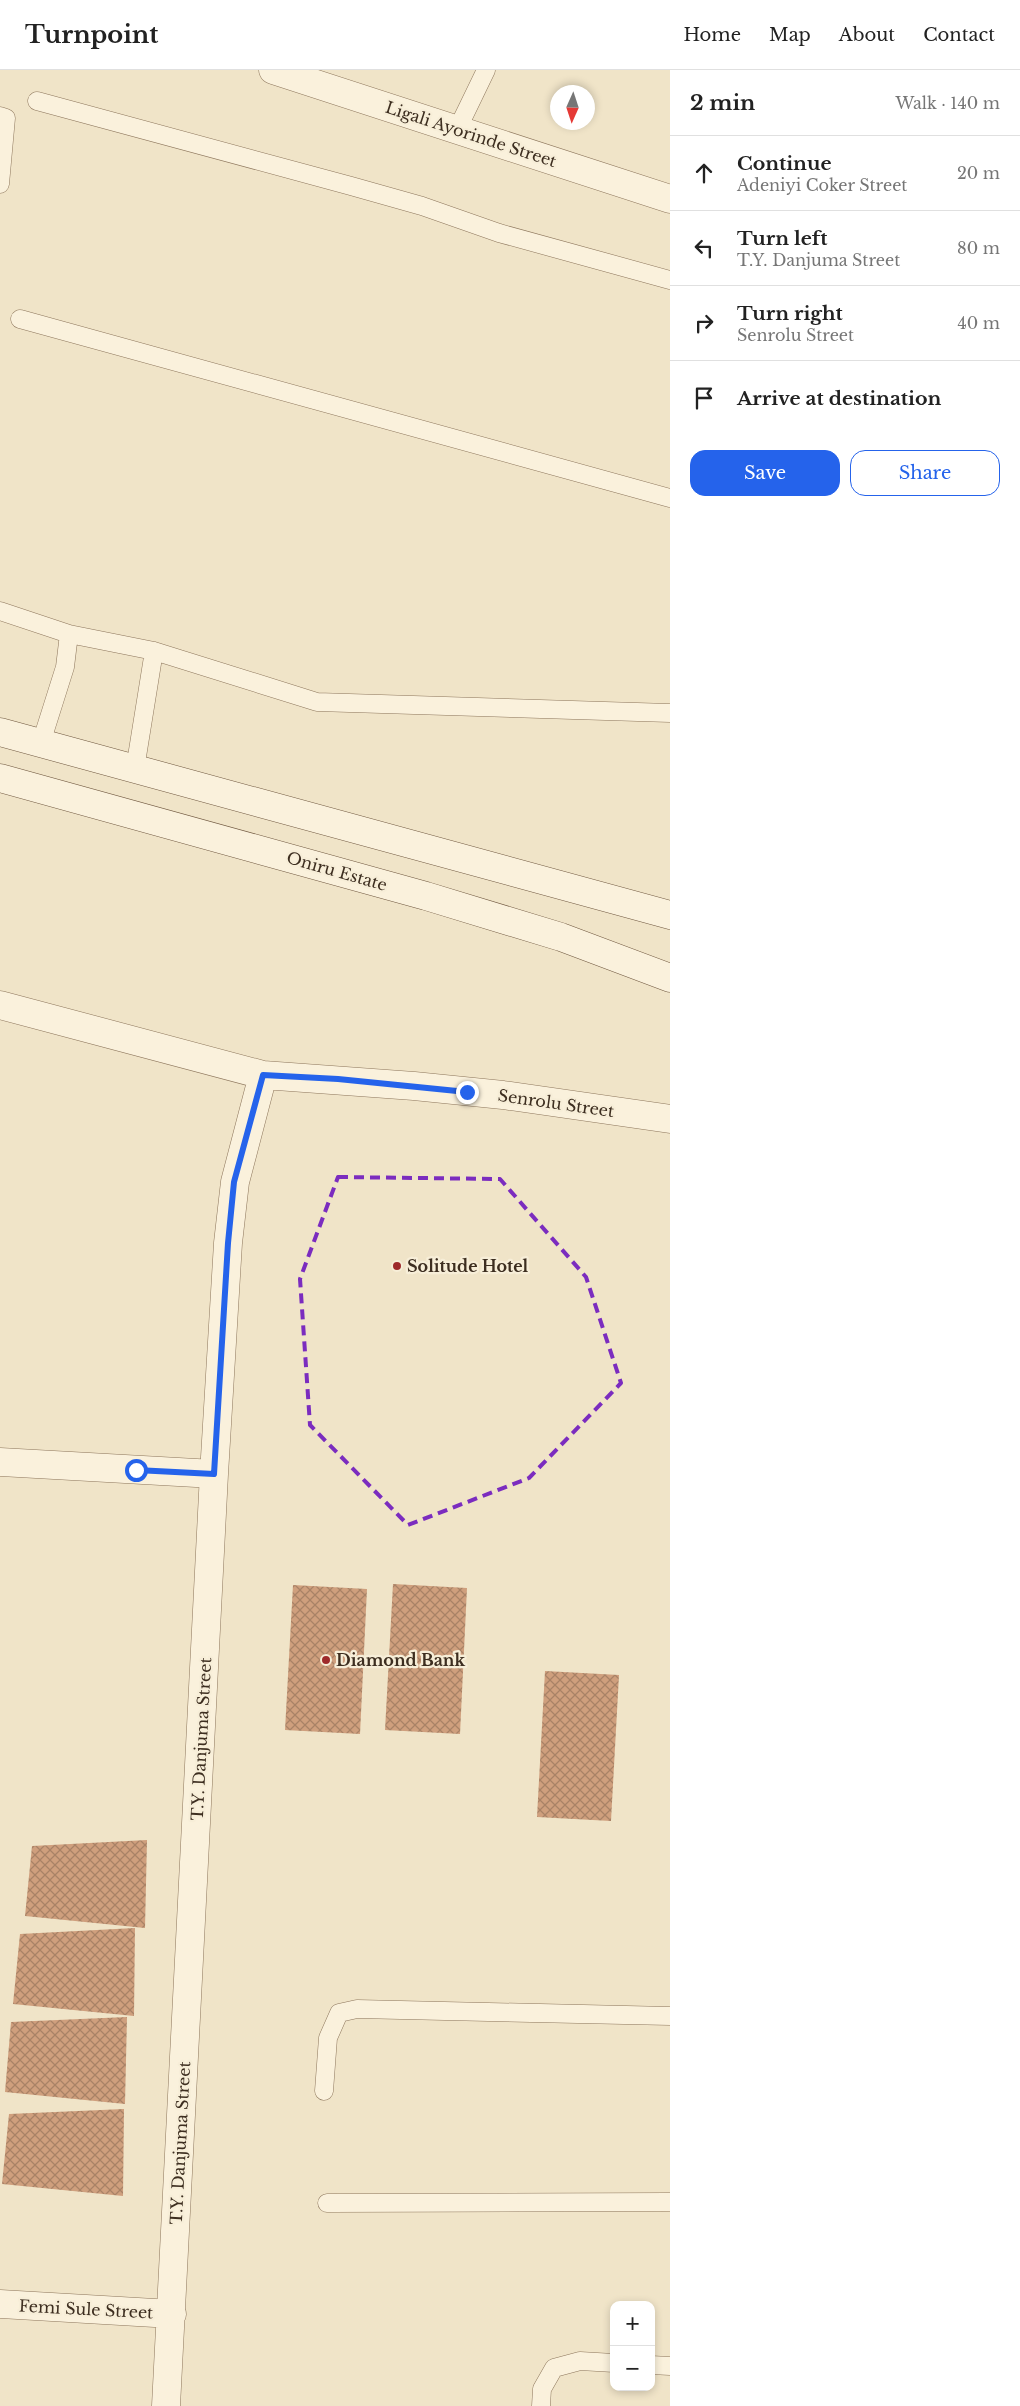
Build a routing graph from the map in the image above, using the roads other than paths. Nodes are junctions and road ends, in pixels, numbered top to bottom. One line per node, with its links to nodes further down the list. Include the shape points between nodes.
1 (273, 70): 5 (street, Ligali Ayorinde Street)
2 (486, 70): 5 (lane)
3 (37, 100): 8 (lane, via 422,206 499,233)
4 (0, 116): 6 (lane, via 6,118)
5 (457, 130): 7 (street, Ligali Ayorinde Street)
6 (0, 184)
7 (670, 198)
8 (670, 280)
9 (20, 319): 10 (lane)
10 (670, 498)
11 (0, 611): 12 (lane)
12 (69, 634): 13 (lane); 16 (lane, via 65,667)
13 (154, 651): 14 (lane, via 317,702); 17 (lane)
14 (670, 713)
15 (0, 732): 16 (street)
16 (40, 743): 17 (street)
17 (135, 768): 19 (street)
18 (0, 778): 20 (street, Oniru Estate, via 426,896 561,937)
19 (670, 915)
20 (670, 978)
21 (0, 1005): 22 (street, Senrolu Street)
22 (263, 1075): 23 (street, Senrolu Street, via 503,1095); 25 (street, T.Y. Danjuma Street, via 234,1182)
23 (670, 1119)
24 (0, 1462): 25 (street)
25 (214, 1474): 31 (street, T.Y. Danjuma Street)
26 (670, 2016): 27 (lane, via 357,2009 339,2013 328,2038)
27 (324, 2091)
28 (670, 2202): 29 (lane)
29 (327, 2203)
30 (0, 2304): 31 (street, Femi Sule Street)
31 (172, 2314): 35 (street, T.Y. Danjuma Street)
32 (610, 2363): 36 (lane, via 580,2361 554,2368 542,2389)
33 (655, 2365): 34 (lane)
34 (670, 2366)
35 (166, 2406)
36 (541, 2406)

